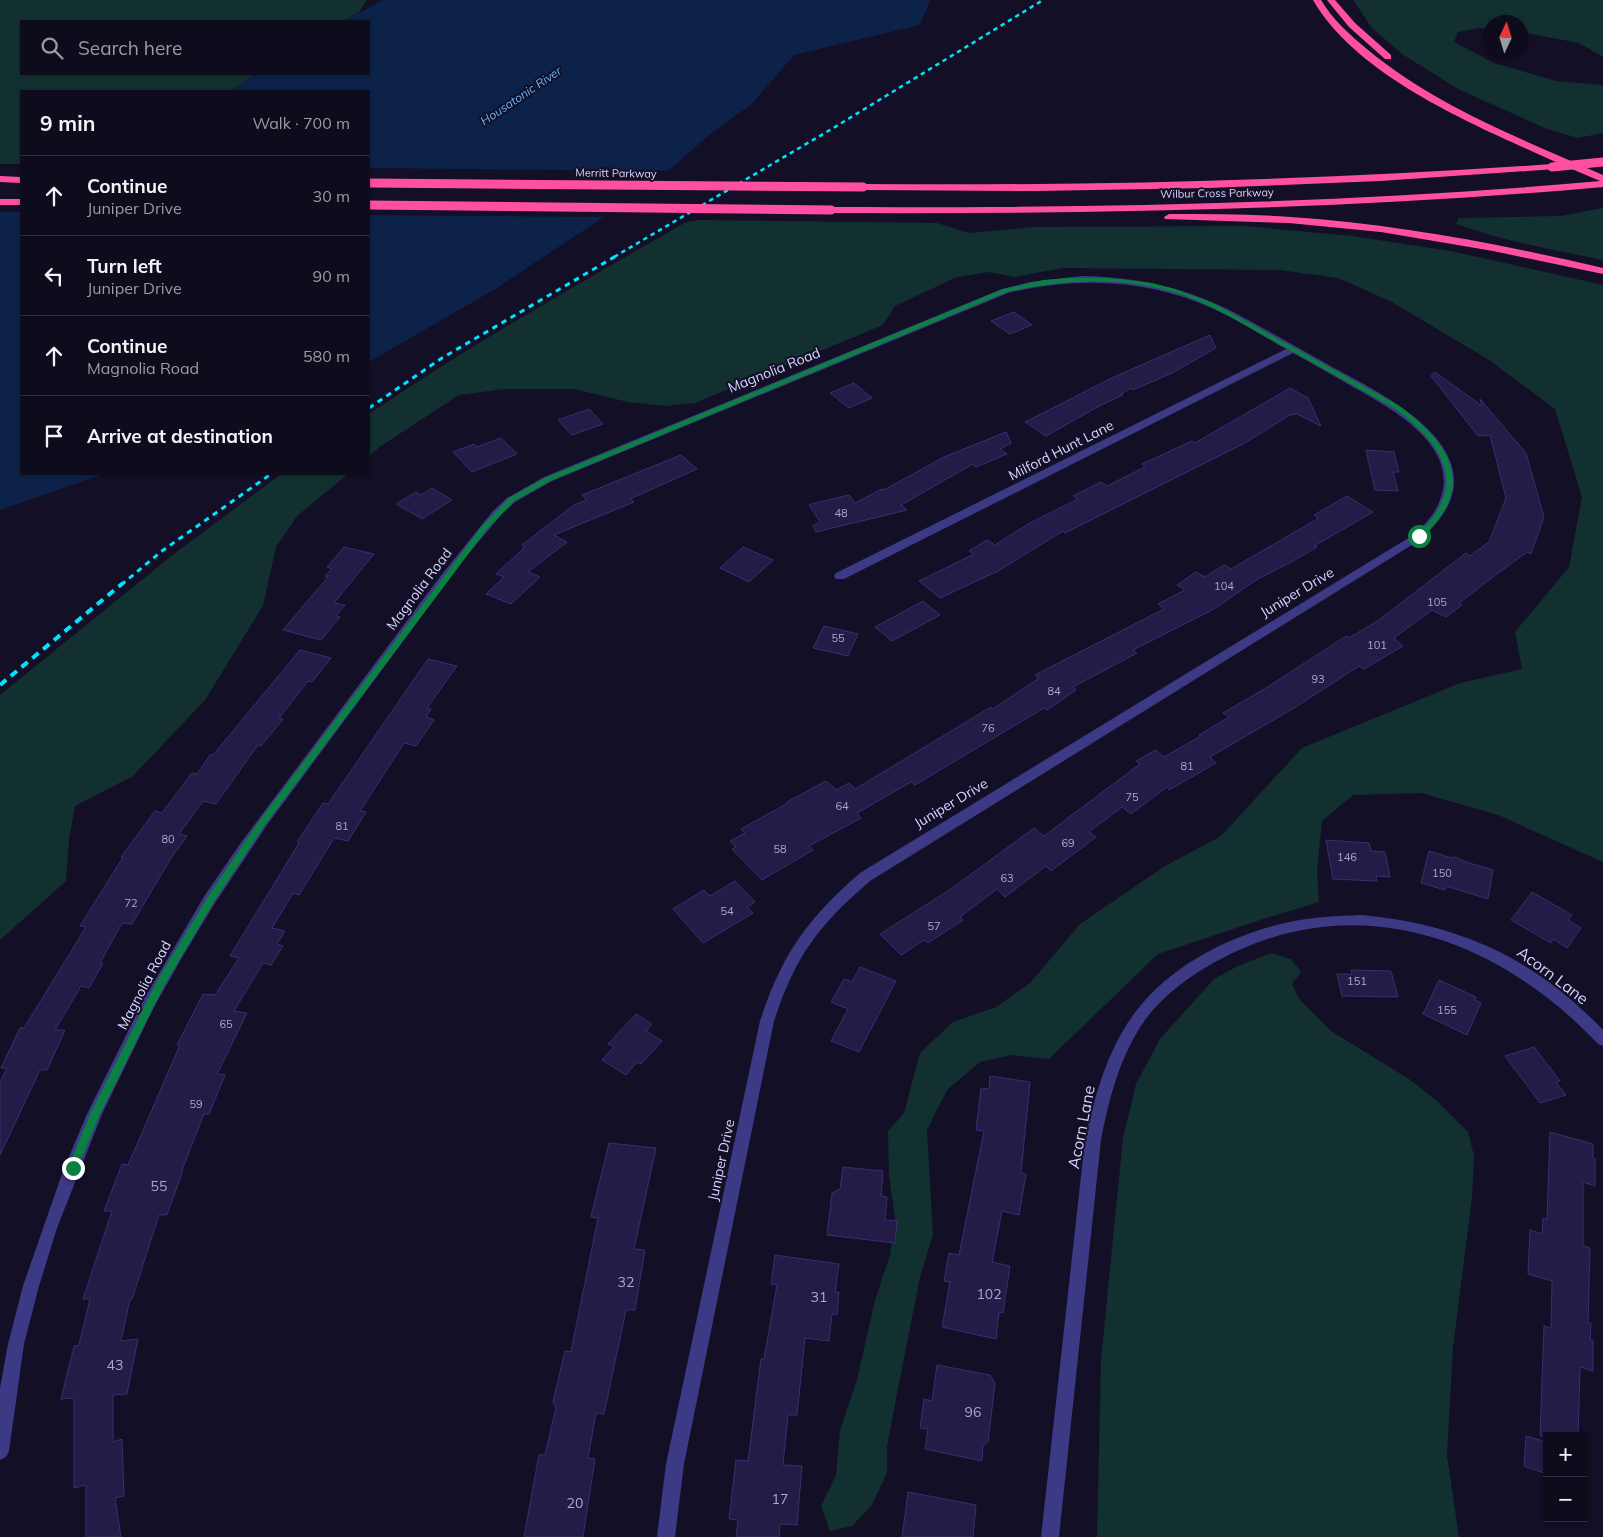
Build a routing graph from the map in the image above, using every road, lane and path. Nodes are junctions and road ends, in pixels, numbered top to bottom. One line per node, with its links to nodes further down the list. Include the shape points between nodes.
1 (1317, 0): 8 (highway, via 1350,39 1405,82 1476,121)
2 (1331, 0): 3 (highway, via 1364,38)
3 (1399, 66)
4 (1431, 86): 6 (highway, via 1487,117)
5 (1603, 162): 12 (highway, Wilbur Cross Parkway, bridge, via 1410,178 1218,186)
6 (1603, 170)
7 (0, 179): 9 (highway)
8 (1603, 179)
9 (20, 180)
10 (370, 183): 12 (highway, Merritt Parkway, bridge)
11 (1603, 184): 16 (highway, Wilbur Cross Parkway, via 1311,203)
12 (863, 187)
13 (0, 202): 14 (highway)
14 (20, 202)
15 (370, 205): 16 (highway, Wilbur Cross Parkway, bridge)
16 (966, 210): 17 (highway, via 1314,222 1456,240)
17 (1603, 271)
18 (1294, 349): 19 (street, Milford Hunt Lane); 21 (street, Magnolia Road, via 1211,304 1173,290 1110,280 1068,279 1030,284 1005,291 548,479 511,500 484,528 262,824 212,897 161,982 94,1115 52,1221 32,1281 16,1346); 22 (street, Juniper Drive, via 1396,407 1429,435 1448,468 1450,483 1443,510 1419,536 865,877 820,917 776,990 767,1021 674,1464)
19 (840, 576)
20 (1603, 1040): 23 (street, Acorn Lane, via 1539,982 1500,958 1459,940 1380,922 1304,924 1268,932 1209,959 1161,994 1142,1014 1125,1040 1100,1104 1093,1140)
21 (0, 1451)
22 (666, 1537)
23 (1050, 1537)

